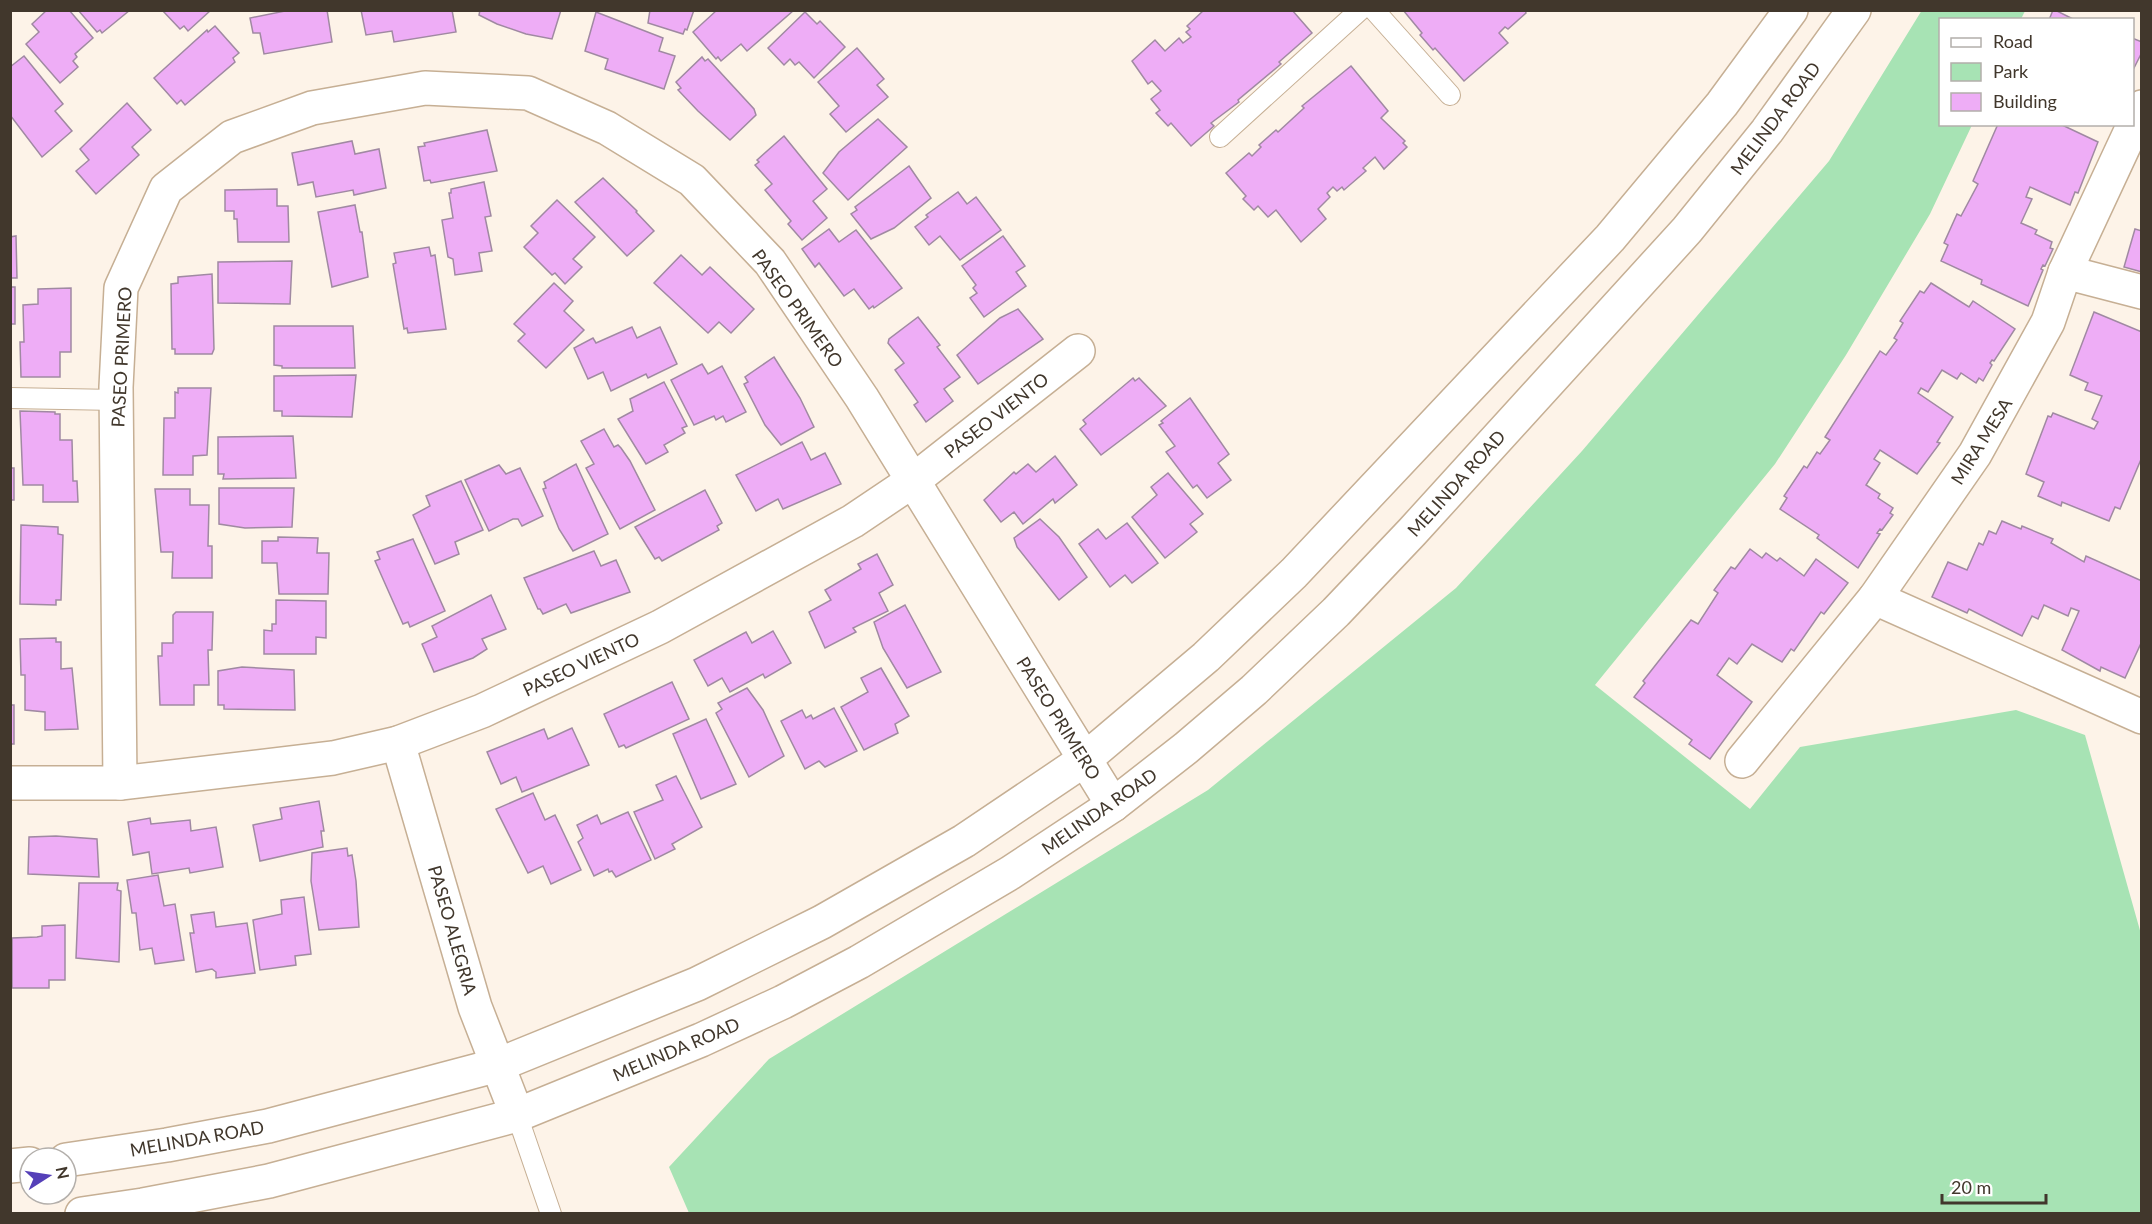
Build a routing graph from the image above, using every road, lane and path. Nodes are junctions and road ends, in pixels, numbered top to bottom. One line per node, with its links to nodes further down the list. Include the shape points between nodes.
1 (1360, 10): 9 (lane)
2 (1374, 10): 5 (lane)
3 (1791, 10): 19 (street, MELINDA ROAD, via 1722,104 1610,238 1310,556 1206,657)
4 (1854, 10): 23 (street, MELINDA ROAD, via 1767,131 1687,230 1412,532 1254,690)
5 (1450, 95)
6 (2142, 107): 7 (street, MIRA MESA)
7 (2134, 124)
8 (2133, 126): 10 (street, MIRA MESA)
9 (1220, 137)
10 (2065, 272): 11 (street); 16 (street, MIRA MESA, via 2048,322 1975,454)
11 (2142, 292)
12 (1078, 351): 15 (street, PASEO VIENTO)
13 (10, 398): 14 (lane)
14 (116, 400): 15 (street, PASEO PRIMERO, via 121,288 166,189 232,137 312,108 425,88 528,93 607,128 692,180 770,262); 22 (street, PASEO PRIMERO)
15 (914, 480): 18 (street, PASEO VIENTO, via 853,521 660,627 482,711); 19 (street, PASEO PRIMERO)
16 (1875, 598): 17 (street); 20 (street, MIRA MESA)
17 (2142, 717)
18 (398, 743): 22 (street, PASEO VIENTO, via 333,758); 24 (street, PASEO ALEGRIA, via 475,1007)
19 (1084, 760): 23 (street, PASEO PRIMERO); 24 (street, MELINDA ROAD, via 964,841 822,922 697,984)
20 (1742, 760)
21 (10, 783): 22 (street, PASEO VIENTO)
22 (120, 783)
23 (1113, 805): 25 (street, MELINDA ROAD, via 1010,873 783,1002)
24 (498, 1065): 25 (street, PASEO ALEGRIA); 26 (street, MELINDA ROAD, via 268,1126)
25 (517, 1115): 27 (street, MELINDA ROAD); 29 (lane)
26 (78, 1158)
27 (143, 1209): 28 (street, MELINDA ROAD)
28 (82, 1214)
29 (551, 1214)

